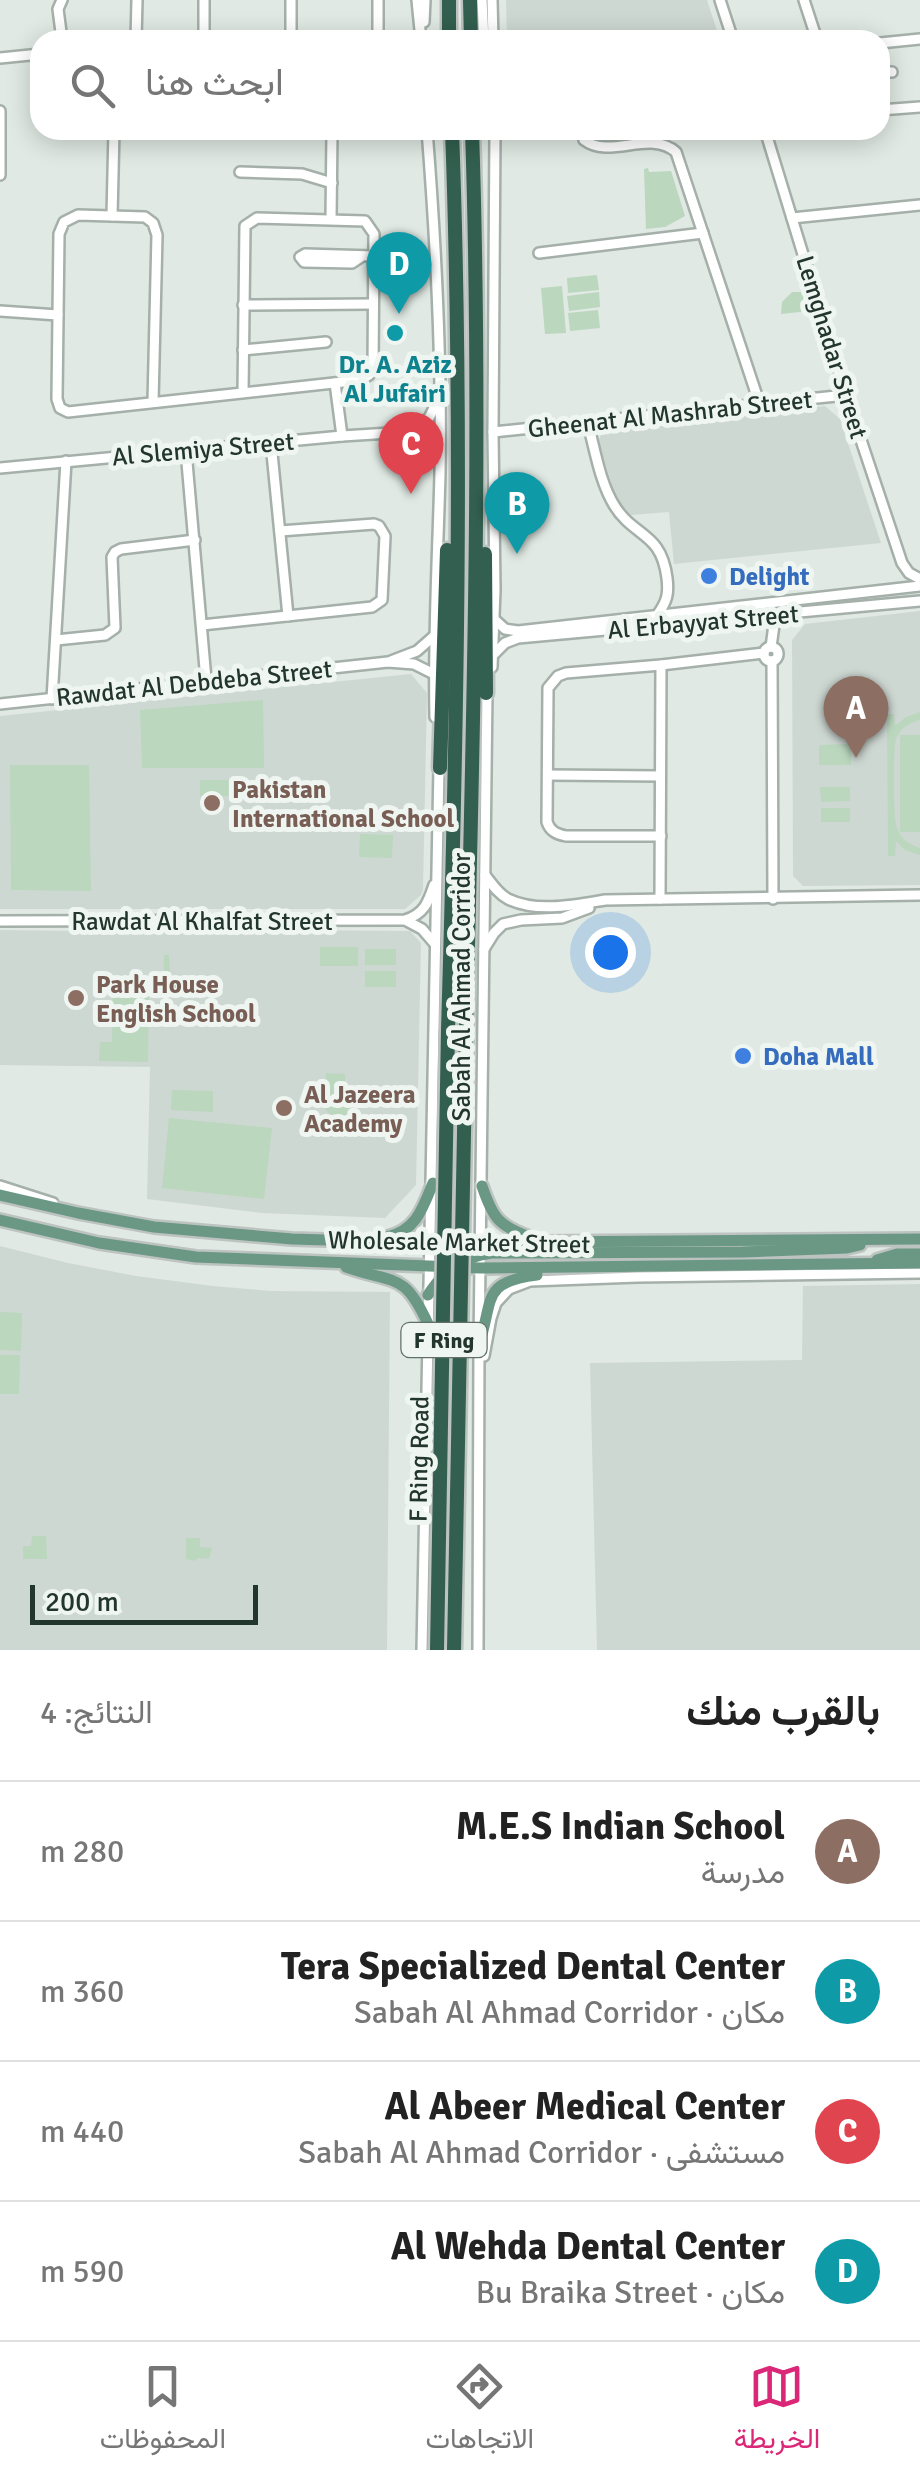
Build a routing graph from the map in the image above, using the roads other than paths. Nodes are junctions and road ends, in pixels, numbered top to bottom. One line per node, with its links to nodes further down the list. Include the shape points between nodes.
1 (62, 0): 14 (street)
2 (137, 0): 15 (street)
3 (204, 0): 16 (street)
4 (291, 0): 17 (street)
5 (378, 0): 18 (street)
6 (417, 0): 19 (street)
7 (426, 0): 20 (street)
8 (448, 0): 21 (highway)
9 (470, 0): 22 (highway)
10 (482, 0): 23 (street)
11 (492, 0): 24 (street)
12 (720, 0): 25 (street)
13 (804, 0): 26 (street)
14 (61, 30)
15 (136, 30)
16 (204, 30)
17 (291, 30)
18 (378, 30)
19 (421, 30)
20 (423, 30)
21 (449, 30)
22 (471, 30)
23 (484, 30)
24 (493, 30)
25 (730, 30)
26 (814, 30)
27 (920, 40): 28 (street)
28 (890, 42)
29 (30, 55): 30 (street)
30 (0, 58)
31 (920, 107): 32 (street)
32 (890, 109)
33 (0, 111): 43 (street)
34 (114, 140): 46 (street)
35 (332, 140): 44 (street)
36 (429, 140): 62 (street, Sabah Al Ahmad Corridor)
37 (452, 140): 75 (highway, Sabah Al Ahmad Corridor)
38 (472, 140): 65 (highway, Sabah Al Ahmad Corridor)
39 (493, 140): 68 (street, Sabah Al Ahmad Corridor)
40 (584, 140): 49 (street, via 598,148 671,147)
41 (768, 140): 47 (street, Lemghadar Street)
42 (240, 172): 44 (street)
43 (0, 175)
44 (332, 183): 48 (street)
45 (920, 205): 47 (street)
46 (112, 216): 56 (street, via 78,216 61,226); 63 (street, via 150,219 157,235)
47 (792, 218): 61 (street, Lemghadar Street)
48 (331, 219): 51 (street, via 369,224); 54 (street, via 248,222)
49 (703, 233): 50 (street); 64 (street)
50 (539, 253)
51 (374, 256): 52 (street); 53 (street)
52 (329, 258)
53 (372, 304): 54 (street); 59 (street, via 372,372)
54 (243, 305): 58 (street)
55 (0, 311): 56 (street)
56 (58, 315): 63 (street, via 57,399 63,411)
57 (326, 342): 58 (street)
58 (243, 350): 60 (street)
59 (335, 382): 60 (street); 69 (street)
60 (243, 393): 63 (street)
61 (846, 395): 64 (street, Gheenat Al Mashrab Street); 78 (street, Lemghadar Street)
62 (438, 396): 67 (street, via 429,418); 71 (street, Sabah Al Ahmad Corridor)
63 (154, 402)
64 (760, 405): 66 (street, Gheenat Al Mashrab Street)
65 (478, 419): 97 (highway, via 484,447); 117 (highway, Sabah Al Ahmad Corridor)
66 (588, 424): 68 (street, Gheenat Al Mashrab Street); 81 (street, via 611,501 660,550)
67 (406, 432): 69 (street, Al Slemiya Street); 71 (street, via 425,436)
68 (493, 432): 87 (street, Sabah Al Ahmad Corridor)
69 (342, 436): 70 (street, Al Slemiya Street)
70 (271, 444): 72 (street, Al Slemiya Street); 76 (street)
71 (439, 450): 89 (street, Sabah Al Ahmad Corridor)
72 (186, 451): 73 (street, Al Slemiya Street); 77 (street)
73 (66, 462): 74 (street, Al Slemiya Street); 90 (street)
74 (0, 468)
75 (457, 470): 100 (highway, via 447,551); 116 (highway, Sabah Al Ahmad Corridor)
76 (280, 531): 86 (street); 86 (street, via 374,524 385,536 378,604)
77 (195, 540): 88 (street); 90 (street, via 115,552 115,628)
78 (902, 564): 79 (street); 80 (street)
79 (920, 582): 80 (street, Al Erbayyat Street)
80 (890, 588): 83 (street, Al Erbayyat Street)
81 (669, 596): 83 (street); 84 (street)
82 (920, 601): 85 (street, Al Erbayyat Street)
83 (686, 611): 84 (street, Al Erbayyat Street)
84 (658, 614): 87 (street, Al Erbayyat Street, via 518,631)
85 (782, 614): 91 (street); 92 (street, Al Erbayyat Street, via 518,638)
86 (288, 616): 88 (street)
87 (494, 620): 92 (street, Sabah Al Ahmad Corridor)
88 (202, 625): 96 (street)
89 (434, 636): 93 (street, Rawdat Al Debdeba Street); 95 (street, Sabah Al Ahmad Corridor)
90 (56, 640): 98 (street)
91 (769, 654): 94 (street); 107 (street)
92 (492, 656): 97 (street, Sabah Al Ahmad Corridor)
93 (388, 662): 95 (street, Rawdat Al Debdeba Street); 96 (street, Rawdat Al Debdeba Street)
94 (661, 665): 101 (street, via 566,673 552,681 546,696); 102 (street)
95 (434, 674): 100 (street, Sabah Al Ahmad Corridor)
96 (206, 680): 98 (street, Rawdat Al Debdeba Street)
97 (486, 694): 104 (street, Sabah Al Ahmad Corridor)
98 (52, 699): 99 (street, Rawdat Al Debdeba Street)
99 (0, 704)
100 (440, 768): 105 (street, Sabah Al Ahmad Corridor)
101 (548, 775): 102 (street); 103 (street, via 552,831)
102 (660, 776): 103 (street)
103 (661, 836): 108 (street)
104 (484, 873): 110 (street, via 503,896); 115 (street, Sabah Al Ahmad Corridor)
105 (437, 878): 111 (street, via 420,914); 114 (street, Sabah Al Ahmad Corridor)
106 (920, 897): 107 (street)
107 (773, 898): 108 (street)
108 (660, 899): 109 (street)
109 (615, 900): 110 (street); 113 (street, via 562,918)
110 (528, 904): 113 (street, via 509,910)
111 (404, 920): 112 (street, Rawdat Al Khalfat Street); 114 (street)
112 (0, 921)
113 (513, 922): 115 (street, via 501,926)
114 (435, 944): 118 (street, Sabah Al Ahmad Corridor)
115 (483, 952): 120 (street, Sabah Al Ahmad Corridor)
116 (448, 1030): 144 (highway, F Ring Road / F Ring, bridge)
117 (466, 1030): 145 (highway, F Ring Road / F Ring, bridge)
118 (432, 1183): 127 (main road, via 408,1229); 128 (street, F Ring Road)
119 (0, 1186): 122 (street, Wholesale Market Street)
120 (482, 1186): 125 (main road, via 499,1222); 129 (street)
121 (0, 1194): 122 (main road, Wholesale Market Street)
122 (78, 1213): 127 (main road, Wholesale Market Street, via 216,1233)
123 (0, 1220): 131 (main road, Wholesale Market Street, via 196,1257)
124 (920, 1239): 126 (main road, Wholesale Market Street)
125 (541, 1240): 126 (main road, Wholesale Market Street); 129 (main road, Wholesale Market Street)
126 (873, 1240): 129 (main road, via 830,1249)
127 (368, 1241): 128 (main road, Wholesale Market Street)
128 (430, 1243): 129 (main road, Wholesale Market Street); 134 (street, F Ring Road)
129 (481, 1248): 135 (main road); 136 (street)
130 (920, 1254): 133 (main road)
131 (332, 1262): 134 (main road, Wholesale Market Street); 140 (main road, via 402,1284)
132 (920, 1263): 133 (main road, Wholesale Market Street)
133 (868, 1264): 137 (main road, Wholesale Market Street)
134 (428, 1266): 135 (main road, Wholesale Market Street); 139 (street, F Ring Road)
135 (451, 1267): 136 (main road, Wholesale Market Street); 139 (main road)
136 (480, 1268): 137 (main road, Wholesale Market Street); 141 (street)
137 (576, 1268): 141 (main road, via 505,1283 489,1300)
138 (920, 1273): 142 (street, Wholesale Market Street, via 530,1281 496,1303)
139 (428, 1295): 140 (street, F Ring Road)
140 (428, 1324): 143 (street, F Ring Road)
141 (479, 1344): 142 (street)
142 (479, 1379): 146 (street)
143 (422, 1650)
144 (437, 1650)
145 (454, 1650)
146 (478, 1650)

